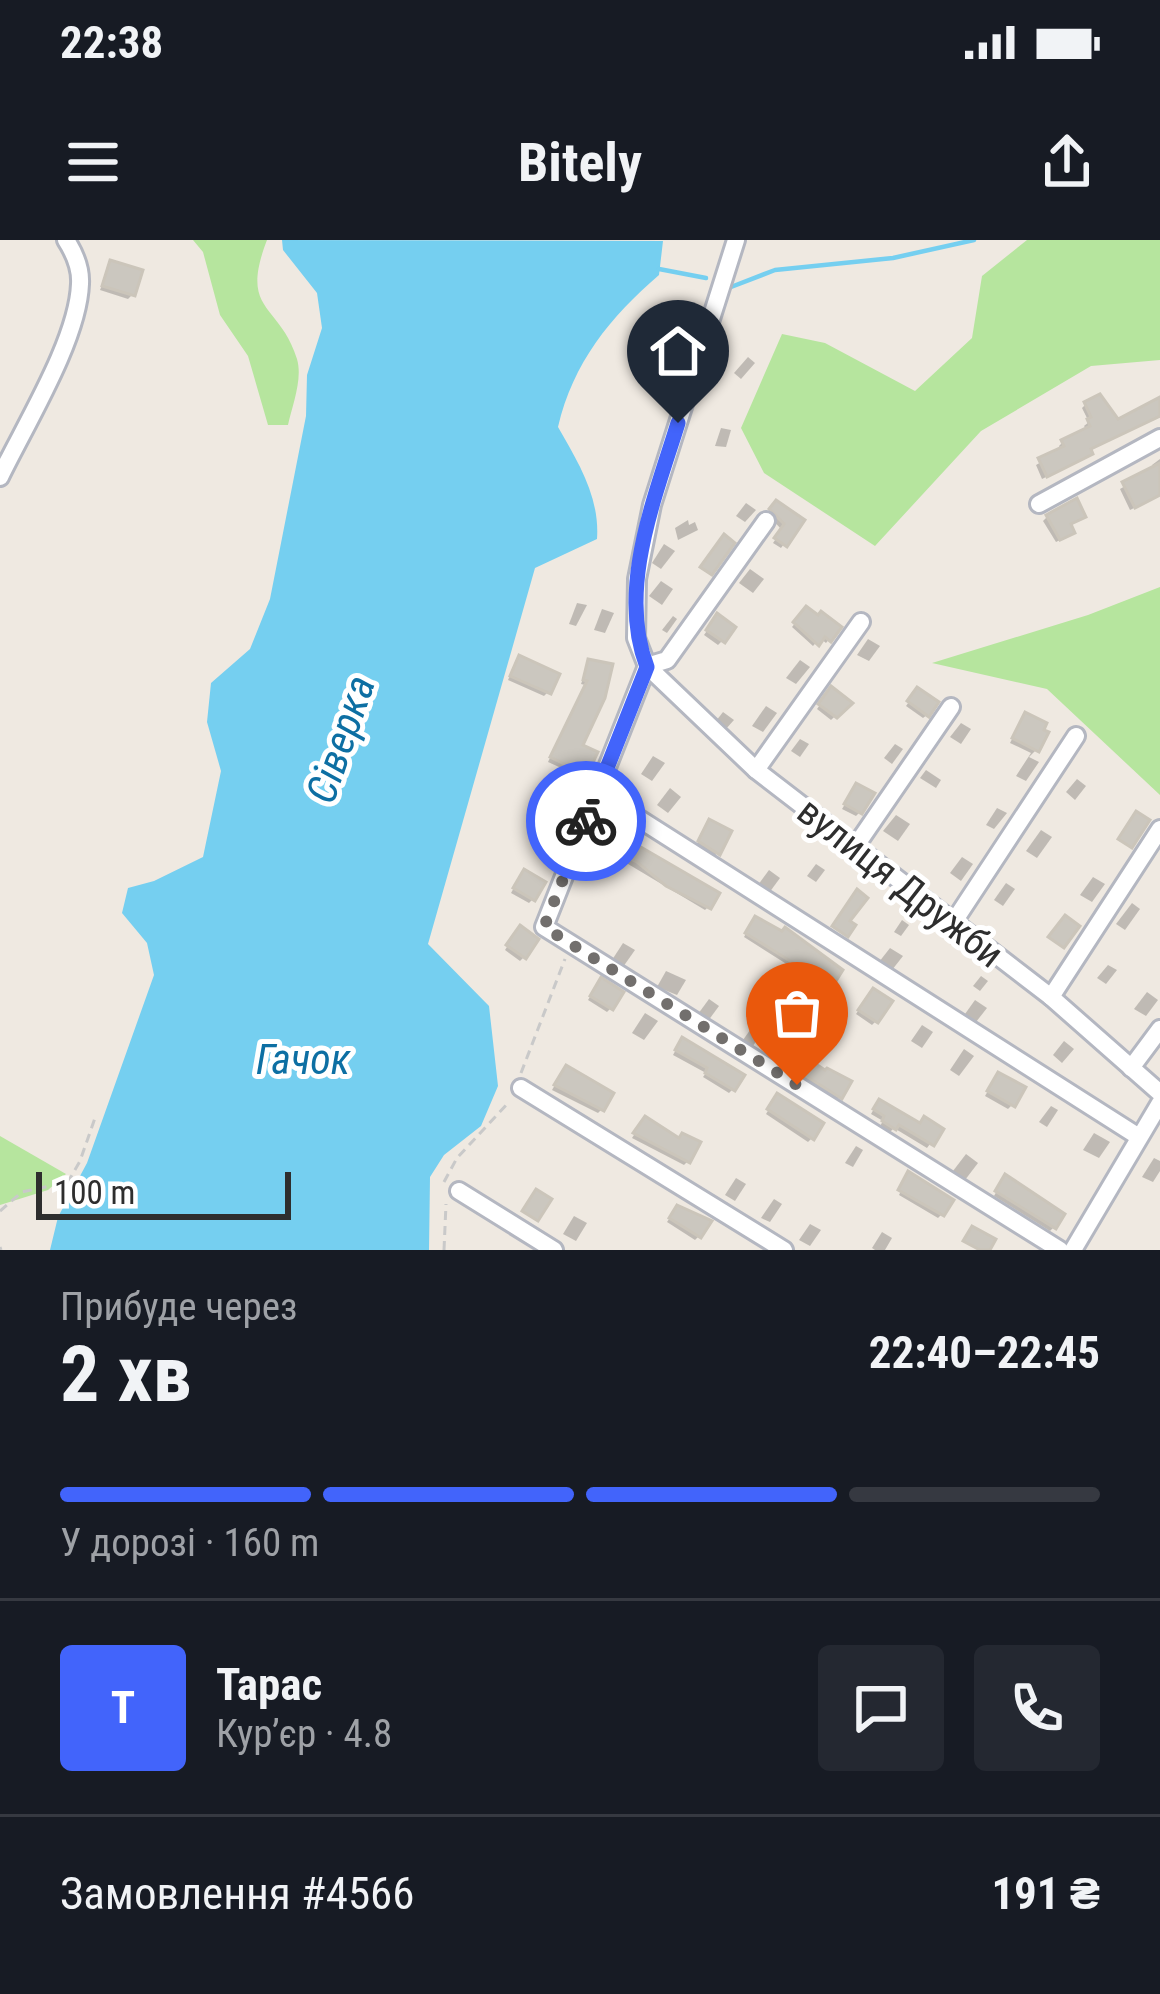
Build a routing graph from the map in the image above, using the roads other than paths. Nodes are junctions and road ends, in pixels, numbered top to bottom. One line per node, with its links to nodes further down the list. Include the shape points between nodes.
1 (66, 240): 4 (street, via 81,279 78,304)
2 (736, 240): 8 (street, via 652,505 637,579 636,638)
3 (1160, 438): 5 (street)
4 (0, 477)
5 (1039, 504)
6 (766, 520): 8 (street, via 667,660)
7 (861, 622): 11 (street)
8 (647, 667): 11 (street, вулиця Дружби); 12 (street)
9 (951, 707): 14 (street)
10 (1076, 736): 15 (street)
11 (756, 770): 14 (street, вулиця Дружби)
12 (597, 792): 22 (street); 26 (street, via 544,927)
13 (1160, 829): 16 (street)
14 (855, 847): 15 (street, вулиця Дружби)
15 (953, 922): 16 (street, вулиця Дружби)
16 (1051, 998): 18 (street, вулиця Дружби)
17 (1160, 1029): 18 (street)
18 (1131, 1068): 20 (street, вулиця Дружби)
19 (521, 1088): 25 (street)
20 (1160, 1093)
21 (1160, 1103): 22 (street)
22 (1139, 1137): 27 (street)
23 (459, 1192): 24 (street)
24 (554, 1250)
25 (784, 1250)
26 (1060, 1250)
27 (1073, 1250)

